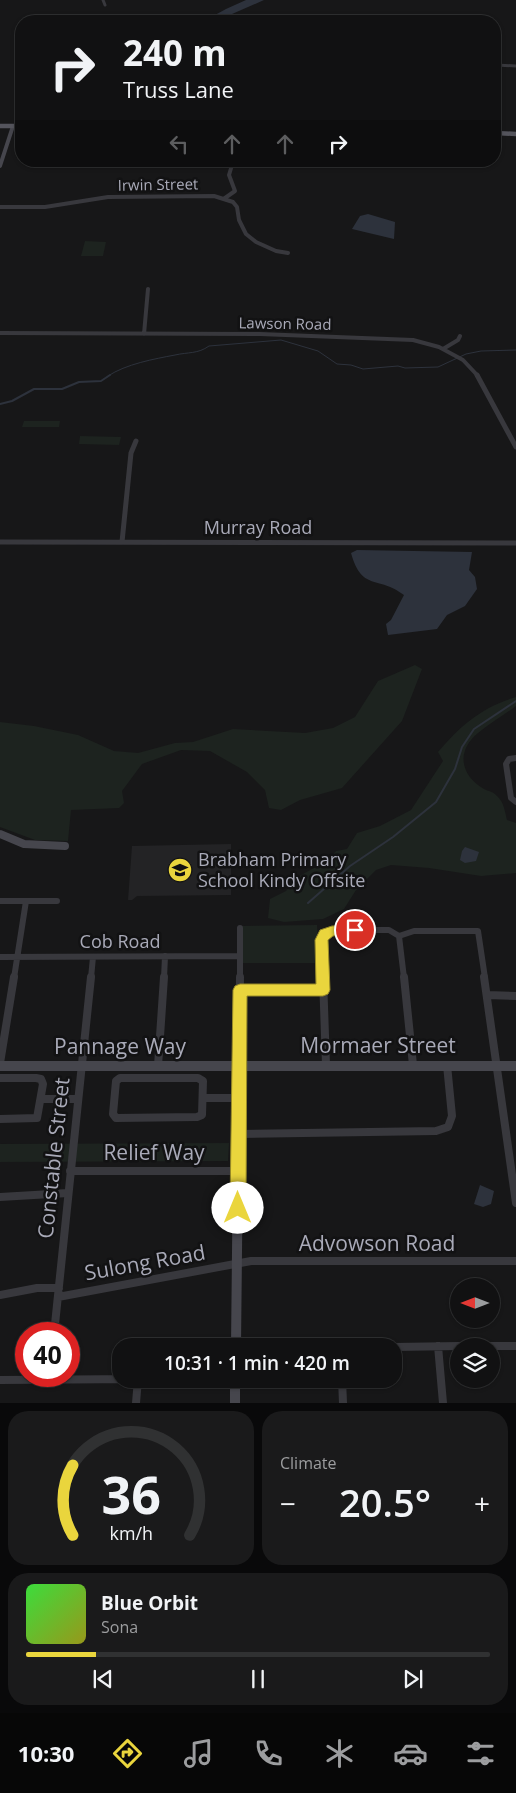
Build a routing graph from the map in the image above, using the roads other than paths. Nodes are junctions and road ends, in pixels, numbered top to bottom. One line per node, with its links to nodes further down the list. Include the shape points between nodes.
1 (104, 0): 2 (street)
2 (105, 5)
3 (501, 65): 4 (street)
4 (516, 66)
5 (0, 126): 6 (main road)
6 (13, 126): 9 (street)
7 (501, 133): 8 (main road)
8 (516, 134)
9 (0, 166)
10 (232, 167): 11 (street, via 229,177 235,191)
11 (225, 198): 12 (street, Irwin Street, via 199,195 117,196 45,207); 13 (street, via 237,207 246,234 256,242)
12 (0, 207)
13 (288, 253)
14 (148, 289): 16 (street)
15 (0, 333): 16 (street, Lawson Road)
16 (144, 334): 18 (street, Lawson Road, via 399,338)
17 (460, 336): 18 (street)
18 (443, 349): 20 (street, Lawson Road, via 463,360 476,373)
19 (136, 441): 22 (street, via 131,453)
20 (516, 447)
21 (0, 542): 22 (street, Murray Road)
22 (122, 542): 23 (street, Murray Road)
23 (516, 543)
24 (516, 758): 25 (street, via 509,759 506,764 512,798)
25 (516, 802)
26 (0, 834): 27 (street, via 24,844)
27 (65, 846)
28 (0, 901): 29 (street)
29 (26, 901): 30 (street); 36 (street)
30 (57, 901)
31 (240, 928): 34 (street)
32 (399, 936): 39 (street, via 389,930 338,930 325,934 322,940); 40 (street, via 414,931 478,931); 45 (street)
33 (165, 956): 34 (street, Cob Road); 37 (street, Cob Road); 49 (street)
34 (240, 956): 38 (street)
35 (0, 957): 36 (street, Cob Road)
36 (17, 957): 37 (street, Cob Road); 42 (street)
37 (93, 957): 48 (street, Constable Street)
38 (240, 990): 39 (street); 43 (street)
39 (323, 990): 44 (street)
40 (487, 995): 41 (street); 47 (street)
41 (516, 996)
42 (0, 1064): 48 (street, Pannage Way)
43 (239, 1065): 44 (street, Mormaer Street); 49 (street, Pannage Way); 53 (street)
44 (326, 1065): 45 (street, Mormaer Street)
45 (412, 1065): 46 (street, Mormaer Street)
46 (447, 1065): 47 (street, Mormaer Street); 57 (street, via 452,1116 448,1127 436,1132)
47 (496, 1065): 50 (street, Mormaer Street); 62 (street)
48 (81, 1066): 49 (street, Pannage Way); 55 (street, Constable Street)
49 (158, 1066)
50 (516, 1066)
51 (0, 1078): 54 (street, via 41,1079)
52 (203, 1098): 52 (street, via 202,1116 197,1117 124,1119 112,1114 116,1081 120,1078 198,1078 203,1081); 53 (street)
53 (239, 1098): 57 (street)
54 (41, 1099): 55 (street); 56 (street, via 37,1118)
55 (78, 1099): 58 (street, Constable Street)
56 (0, 1119)
57 (238, 1134): 59 (street)
58 (70, 1170): 59 (street, Relief Way); 60 (street, Constable Street)
59 (238, 1171): 64 (street)
60 (68, 1193): 61 (street); 65 (street, Constable Street)
61 (0, 1197)
62 (516, 1203)
63 (516, 1261): 64 (street, Advowson Road, via 251,1261)
64 (238, 1264): 65 (street, Sulong Road); 68 (street)
65 (58, 1292): 66 (street, Sulong Road, via 37,1288); 67 (street, Constable Street)
66 (0, 1295)
67 (55, 1322)
68 (236, 1338)
69 (438, 1346): 70 (street); 73 (street); 84 (street)
70 (450, 1346)
71 (500, 1346): 72 (street)
72 (516, 1346)
73 (402, 1347)
74 (80, 1378): 76 (street)
75 (15, 1379): 77 (street)
76 (112, 1379)
77 (0, 1380)
78 (137, 1388): 81 (street)
79 (235, 1388): 82 (street)
80 (342, 1388): 83 (street)
81 (136, 1403)
82 (235, 1403)
83 (343, 1403)
84 (443, 1403)

